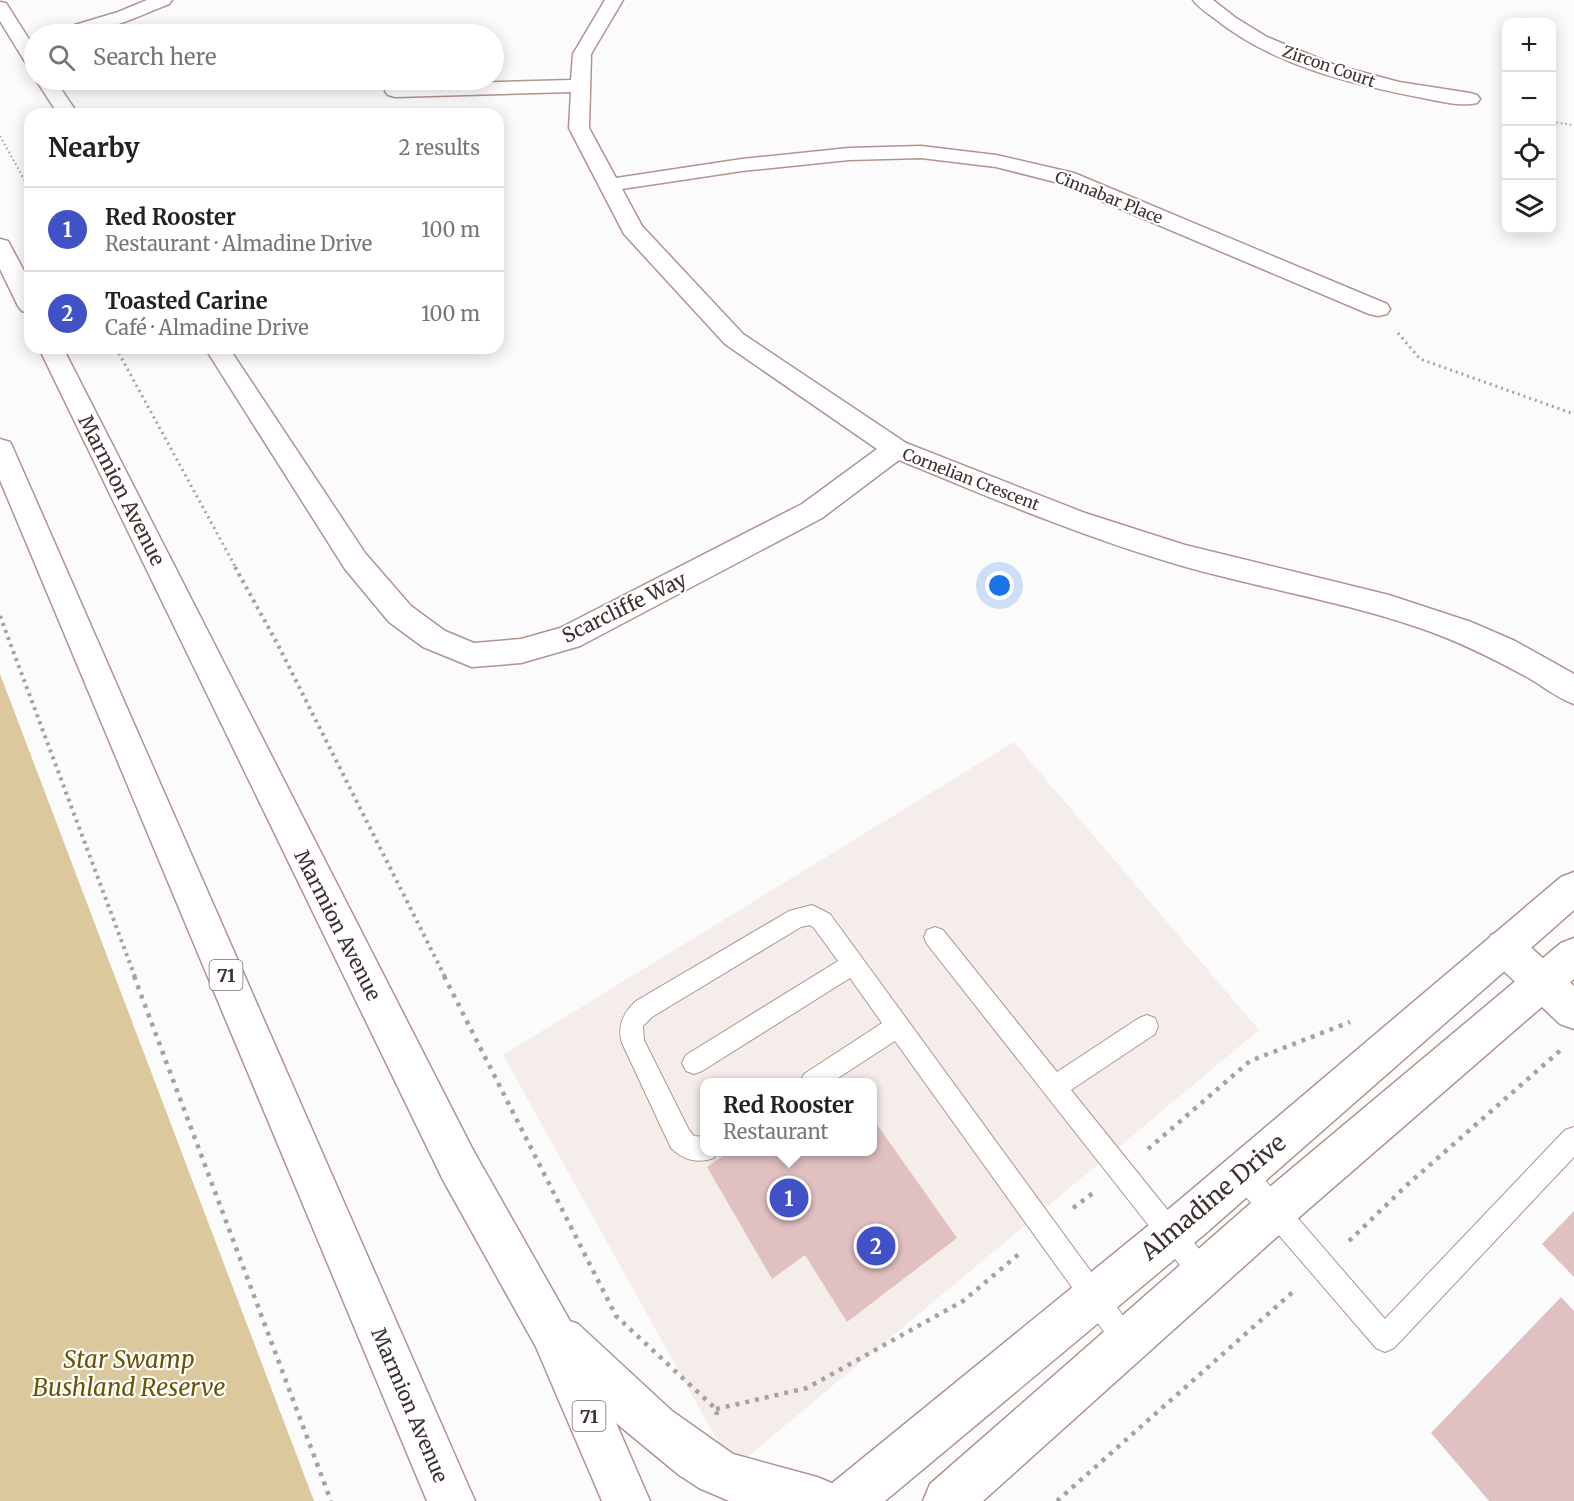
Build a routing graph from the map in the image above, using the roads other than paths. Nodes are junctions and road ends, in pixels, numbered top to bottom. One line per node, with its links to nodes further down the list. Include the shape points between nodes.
1 (163, 0): 5 (main road)
2 (614, 0): 7 (main road, Cornelian Crescent, via 582,54)
3 (1202, 0): 12 (main road, Zircon Court, via 1226,21 1288,54 1376,83)
4 (0, 7): 6 (main road)
5 (98, 24)
6 (24, 38)
7 (579, 86): 8 (main road); 14 (main road, Cornelian Crescent, via 579,128)
8 (504, 88)
9 (52, 90): 13 (main road)
10 (432, 90): 11 (main road)
11 (395, 91)
12 (1470, 99)
13 (64, 108)
14 (609, 185): 17 (main road, Cinnabar Place, via 849,154 921,152 996,161 1066,178); 21 (main road, Cornelian Crescent, via 632,229 734,339)
15 (0, 246): 16 (main road)
16 (24, 294)
17 (1378, 309)
18 (54, 354): 42 (main road, Marmion Avenue / 71, via 458,1165)
19 (221, 354): 21 (main road, Scarcliffe Way, via 355,561 400,614 435,639 472,655 521,651 569,638 812,511)
20 (0, 448): 44 (main road, Marmion Avenue / 71)
21 (896, 449): 22 (main road, Cornelian Crescent, via 1075,520 1182,555 1389,606 1460,630 1558,679)
22 (1574, 692)
23 (1574, 888): 25 (main road, Almadine Drive)
24 (935, 937): 34 (lane)
25 (1504, 947): 28 (main road); 37 (main road, Almadine Drive)
26 (1574, 955): 28 (main road)
27 (853, 964): 30 (lane); 32 (lane); 36 (lane, via 822,921 812,915 797,918 633,1019 629,1030 634,1043 680,1138 689,1148)
28 (1542, 982): 29 (main road); 38 (main road)
29 (1574, 1011)
30 (898, 1026): 33 (lane); 41 (lane)
31 (1147, 1026): 34 (lane)
32 (694, 1063)
33 (820, 1078)
34 (1054, 1087): 39 (lane)
35 (1574, 1139): 38 (lane, via 1385,1339)
36 (700, 1149)
37 (1242, 1173): 38 (lane); 39 (main road, Almadine Drive)
38 (1274, 1211): 40 (main road)
39 (1171, 1234): 40 (lane); 41 (main road, Almadine Drive)
40 (1203, 1274): 43 (main road)
41 (1093, 1297): 43 (lane); 47 (main road, Almadine Drive)
42 (552, 1331): 45 (main road, Marmion Avenue / 71); 46 (main road, via 658,1429 717,1472)
43 (1126, 1341): 48 (main road)
44 (451, 1501)
45 (626, 1501)
46 (817, 1501)
47 (848, 1501)
48 (947, 1501)

